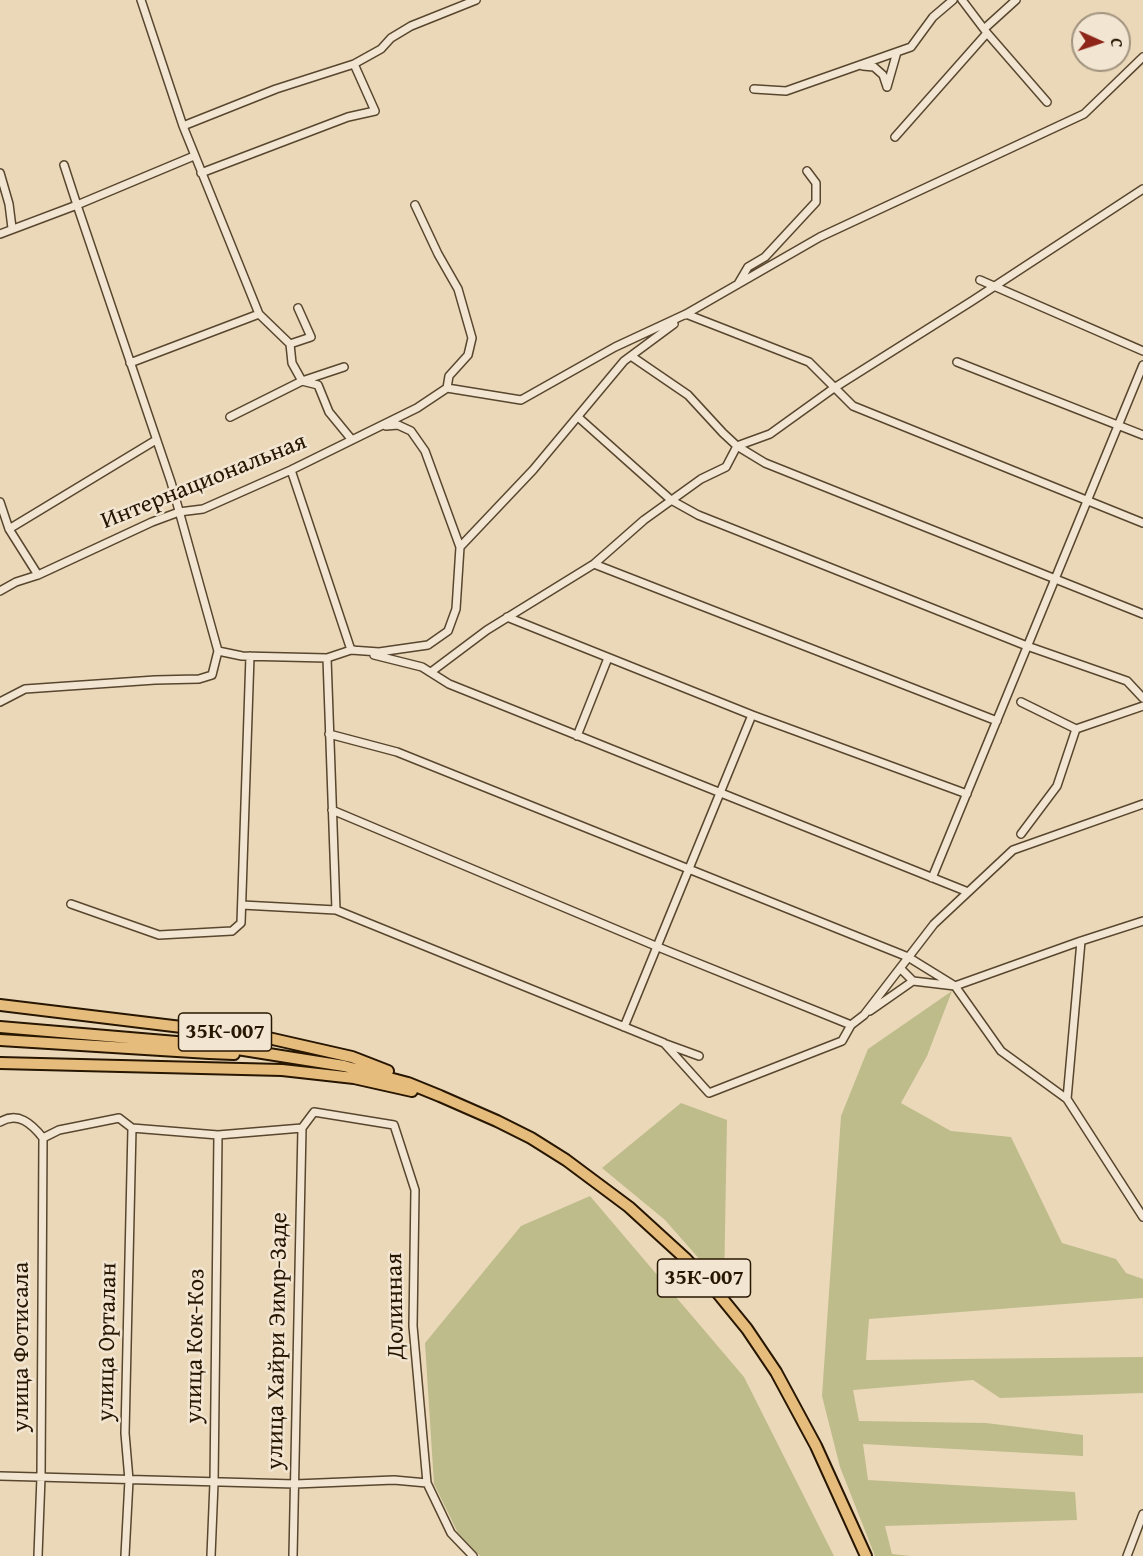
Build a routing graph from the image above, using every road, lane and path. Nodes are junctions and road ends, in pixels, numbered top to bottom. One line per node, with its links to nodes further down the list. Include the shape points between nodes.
1 (141, 0): 13 (street)
2 (476, 0): 9 (street, via 411,26)
3 (953, 0): 7 (street, via 933,17 911,47)
4 (962, 0): 6 (street)
5 (1016, 0): 6 (street)
6 (985, 31): 12 (street); 14 (street)
7 (897, 52): 10 (street); 10 (street, via 887,87 883,75 874,67)
8 (1143, 57): 26 (street, via 1084,114 820,237)
9 (354, 64): 13 (street, via 276,89); 19 (street, via 375,111 348,117)
10 (858, 66): 11 (street, via 786,91)
11 (754, 89)
12 (1047, 102)
13 (183, 126): 15 (street)
14 (895, 137)
15 (194, 156): 19 (street); 21 (street)
16 (64, 165): 21 (street)
17 (807, 171): 26 (street, via 816,183 816,202 765,257 748,267)
18 (0, 173): 23 (street)
19 (201, 173): 29 (street)
20 (1143, 189): 27 (street)
21 (77, 205): 23 (street); 35 (street)
22 (415, 206): 39 (street, via 458,289 472,338 468,355 449,376)
23 (12, 228): 24 (street)
24 (0, 234)
25 (980, 280): 27 (street)
26 (738, 284): 30 (street)
27 (994, 286): 32 (street); 40 (street)
28 (298, 308): 31 (street, via 311,337)
29 (259, 314): 31 (street); 35 (street)
30 (686, 314): 33 (street); 39 (street, via 615,347 521,400); 40 (street, via 809,362)
31 (290, 344): 38 (street, via 292,363)
32 (1143, 351)
33 (631, 356): 42 (street); 48 (street, via 688,395)
34 (957, 362): 43 (street)
35 (130, 363): 47 (street)
36 (1143, 364): 43 (street)
37 (344, 367): 38 (street)
38 (302, 381): 41 (street); 46 (street, via 318,385 329,412)
39 (447, 388): 44 (street, Интернациональная)
40 (834, 388): 48 (street, via 770,434); 51 (street, via 853,406)
41 (230, 417)
42 (578, 417): 50 (street); 56 (street)
43 (1118, 425): 45 (street); 51 (street)
44 (381, 426): 46 (street, Интернациональная); 56 (street, via 398,425 411,431 425,451)
45 (1143, 435)
46 (352, 440): 49 (street, Интернациональная)
47 (156, 441): 53 (street); 55 (street)
48 (737, 446): 50 (street, via 726,467); 59 (street, via 765,463)
49 (291, 470): 53 (street, Интернациональная, via 203,509); 64 (street)
50 (671, 500): 57 (street); 63 (street, via 698,515)
51 (1087, 501): 54 (street); 59 (street)
52 (0, 502): 55 (street)
53 (179, 512): 58 (street, Интернациональная); 65 (street)
54 (1143, 523)
55 (9, 529): 58 (street)
56 (460, 547): 64 (street, via 456,609 448,631 428,645 379,652)
57 (594, 564): 62 (street); 75 (street)
58 (38, 575): 60 (street, Интернациональная)
59 (1056, 578): 61 (street); 63 (street)
60 (0, 591)
61 (1143, 614)
62 (507, 617): 68 (street); 69 (street)
63 (1027, 646): 70 (street, via 1127,681); 75 (street)
64 (351, 650): 67 (street); 69 (street)
65 (218, 651): 66 (street); 71 (street, via 212,675 199,679 25,689)
66 (250, 656): 67 (street); 88 (street)
67 (327, 657): 77 (street)
68 (608, 658): 74 (street); 78 (street)
69 (431, 672): 78 (street, via 449,684)
70 (1143, 698)
71 (0, 702)
72 (1021, 702): 76 (street)
73 (1143, 706): 76 (street)
74 (752, 716): 79 (street); 80 (street)
75 (997, 721): 80 (street)
76 (1076, 729): 83 (street, via 1058,786)
77 (329, 734): 82 (street); 84 (street, via 397,752)
78 (577, 736): 79 (street)
79 (720, 793): 84 (street); 85 (street)
80 (967, 794): 85 (street)
81 (1143, 804): 86 (street, via 1013,850)
82 (332, 810): 89 (street); 92 (street)
83 (1020, 834)
84 (689, 869): 92 (street); 93 (street)
85 (932, 878): 86 (street)
86 (968, 892): 93 (street, via 933,924)
87 (71, 904): 88 (street, via 159,935 232,931 241,923)
88 (242, 905): 89 (street)
89 (336, 910): 100 (street)
90 (1143, 921): 91 (street)
91 (1081, 941): 96 (street); 107 (street)
92 (658, 946): 98 (street); 100 (street)
93 (909, 957): 94 (street); 96 (street)
94 (900, 968): 95 (street); 98 (street, via 864,1015)
95 (913, 981): 96 (street); 98 (street)
96 (954, 986): 107 (street, via 1001,1051)
97 (0, 1005): 106 (main road, 35К-007, via 264,1037 352,1057)
98 (851, 1025): 102 (street, via 842,1041 709,1093)
99 (0, 1027): 103 (main road, 35К-007, via 212,1044)
100 (624, 1027): 102 (street)
101 (0, 1040): 103 (main road, 35К-007)
102 (664, 1043): 104 (street)
103 (273, 1054): 106 (main road, 35К-007, via 344,1065)
104 (699, 1056)
105 (0, 1063): 106 (main road, 35К-007, via 282,1070 354,1078)
106 (440, 1096): 126 (main road, 35К-007, via 498,1121 566,1160 629,1207 702,1275 747,1329 776,1372 816,1446)
107 (1067, 1099): 113 (street)
108 (0, 1122): 112 (street, via 6,1118 22,1119)
109 (132, 1128): 111 (street); 112 (street, via 119,1118 59,1130); 116 (street, улица Орталан, via 125,1433)
110 (302, 1128): 111 (street); 118 (street, Долинная, via 314,1112 394,1125 415,1190 414,1326); 119 (street, улица Хайри Эимр-Заде)
111 (219, 1135): 117 (street, улица Кок-Коз)
112 (43, 1138): 115 (street, улица Фотисала)
113 (1143, 1217)
114 (0, 1476): 115 (street)
115 (41, 1477): 116 (street); 121 (street, улица Фотисала)
116 (129, 1480): 117 (street); 122 (street, улица Орталан)
117 (214, 1482): 119 (street); 123 (street, улица Кок-Коз)
118 (427, 1483): 119 (street, via 394,1480); 125 (street, Долинная, via 451,1533)
119 (295, 1484): 124 (street, улица Хайри Эимр-Заде)
120 (1143, 1514): 127 (street)
121 (39, 1556)
122 (125, 1556)
123 (211, 1556)
124 (293, 1556)
125 (473, 1556)
126 (866, 1556)
127 (1127, 1556)

